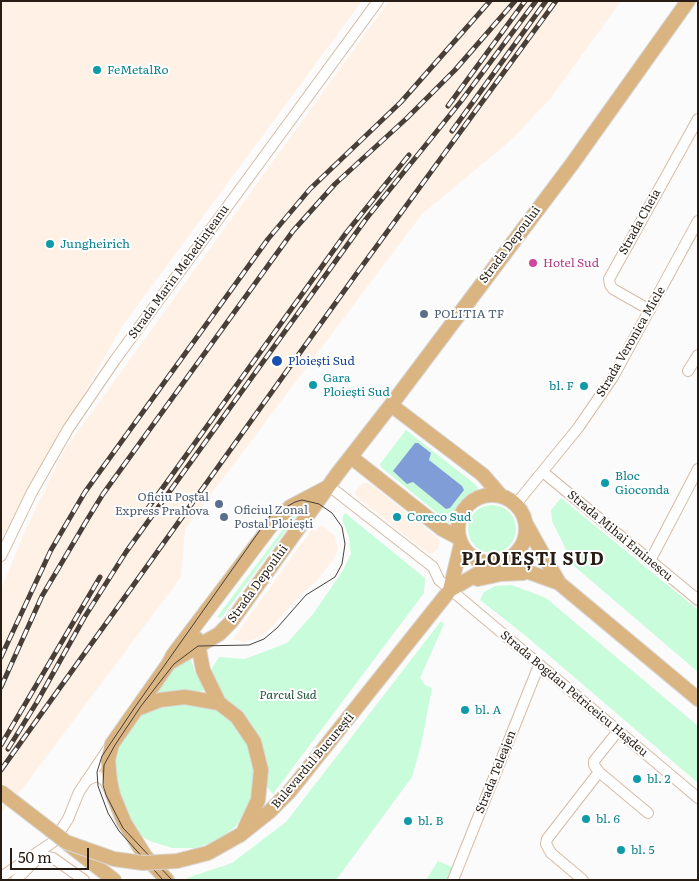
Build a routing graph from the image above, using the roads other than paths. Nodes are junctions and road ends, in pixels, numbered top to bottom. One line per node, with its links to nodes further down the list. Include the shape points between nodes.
1 (378, 1): 17 (street, Strada Marin Mehedințeanu, via 73,421 32,492)
2 (688, 1): 8 (main road, Strada Depoului, via 572,164)
3 (698, 118): 5 (street, Strada Cheia, via 609,278 613,289)
4 (698, 221): 5 (street, Strada Veronica Micle)
5 (650, 310): 11 (street, Strada Veronica Micle, via 613,377)
6 (697, 358): 7 (street)
7 (688, 372)
8 (391, 405): 9 (main road, Strada Depoului); 13 (main road, via 483,475)
9 (351, 457): 12 (main road, Strada Depoului); 16 (main road)
10 (698, 469): 18 (street)
11 (543, 472): 14 (street, Strada Veronica Micle); 18 (street, Strada Mihai Eminescu)
12 (328, 486): 22 (street, Strada Bogdan Petriceicu Hașdeu, via 433,567 439,580); 24 (main road, Strada Depoului, via 290,507 273,523); 25 (main road, Strada Depoului, via 231,622 219,634)
13 (501, 496): 14 (main road); 16 (main road, via 485,495 466,507 458,527)
14 (516, 504): 15 (main road)
15 (526, 524): 19 (main road, via 526,534 518,552); 21 (main road)
16 (460, 541): 19 (main road, via 473,557 482,562); 22 (main road, Bulevardul București)
17 (1, 556)
18 (650, 561): 23 (street, Strada Mihai Eminescu)
19 (498, 562): 20 (main road); 22 (main road, Bulevardul București)
20 (532, 574): 21 (main road); 22 (main road, via 501,574)
21 (559, 583): 28 (main road)
22 (451, 591): 27 (street, Strada Bogdan Petriceicu Hașdeu); 39 (main road, Bulevardul București, via 290,791)
23 (698, 600)
24 (196, 626): 25 (main road); 26 (main road, Strada Depoului)
25 (198, 646): 26 (main road, Strada Depoului); 29 (main road, via 203,670)
26 (169, 663): 30 (main road, Strada Depoului)
27 (539, 665): 31 (street, Strada Bogdan Petriceicu Hașdeu); 48 (street, Strada Teleajen)
28 (698, 699)
29 (219, 703): 30 (main road, via 172,697); 39 (main road, via 237,717 254,742 261,770 255,810)
30 (136, 709): 32 (main road, Strada Depoului)
31 (618, 731): 33 (street, via 594,761); 36 (street, Strada Bogdan Petriceicu Hașdeu)
32 (112, 744): 34 (street); 37 (main road, via 108,769)
33 (599, 772): 38 (street); 49 (street, via 550,834 546,844 551,853)
34 (86, 781): 37 (street, via 96,776 105,781); 41 (street)
35 (1, 792): 40 (main road, Bulevardul București, bridge)
36 (698, 798)
37 (119, 812): 44 (main road, via 145,856)
38 (648, 814)
39 (240, 835): 40 (main road, Bulevardul București, bridge, via 208,853 177,861 143,863 114,859)
40 (66, 842): 47 (main road)
41 (52, 844): 42 (street); 43 (street)
42 (53, 858): 45 (street, via 45,856 38,859); 46 (street)
43 (1, 877)
44 (166, 879)
45 (16, 880)
46 (84, 880)
47 (114, 880)
48 (453, 880)
49 (583, 880)

